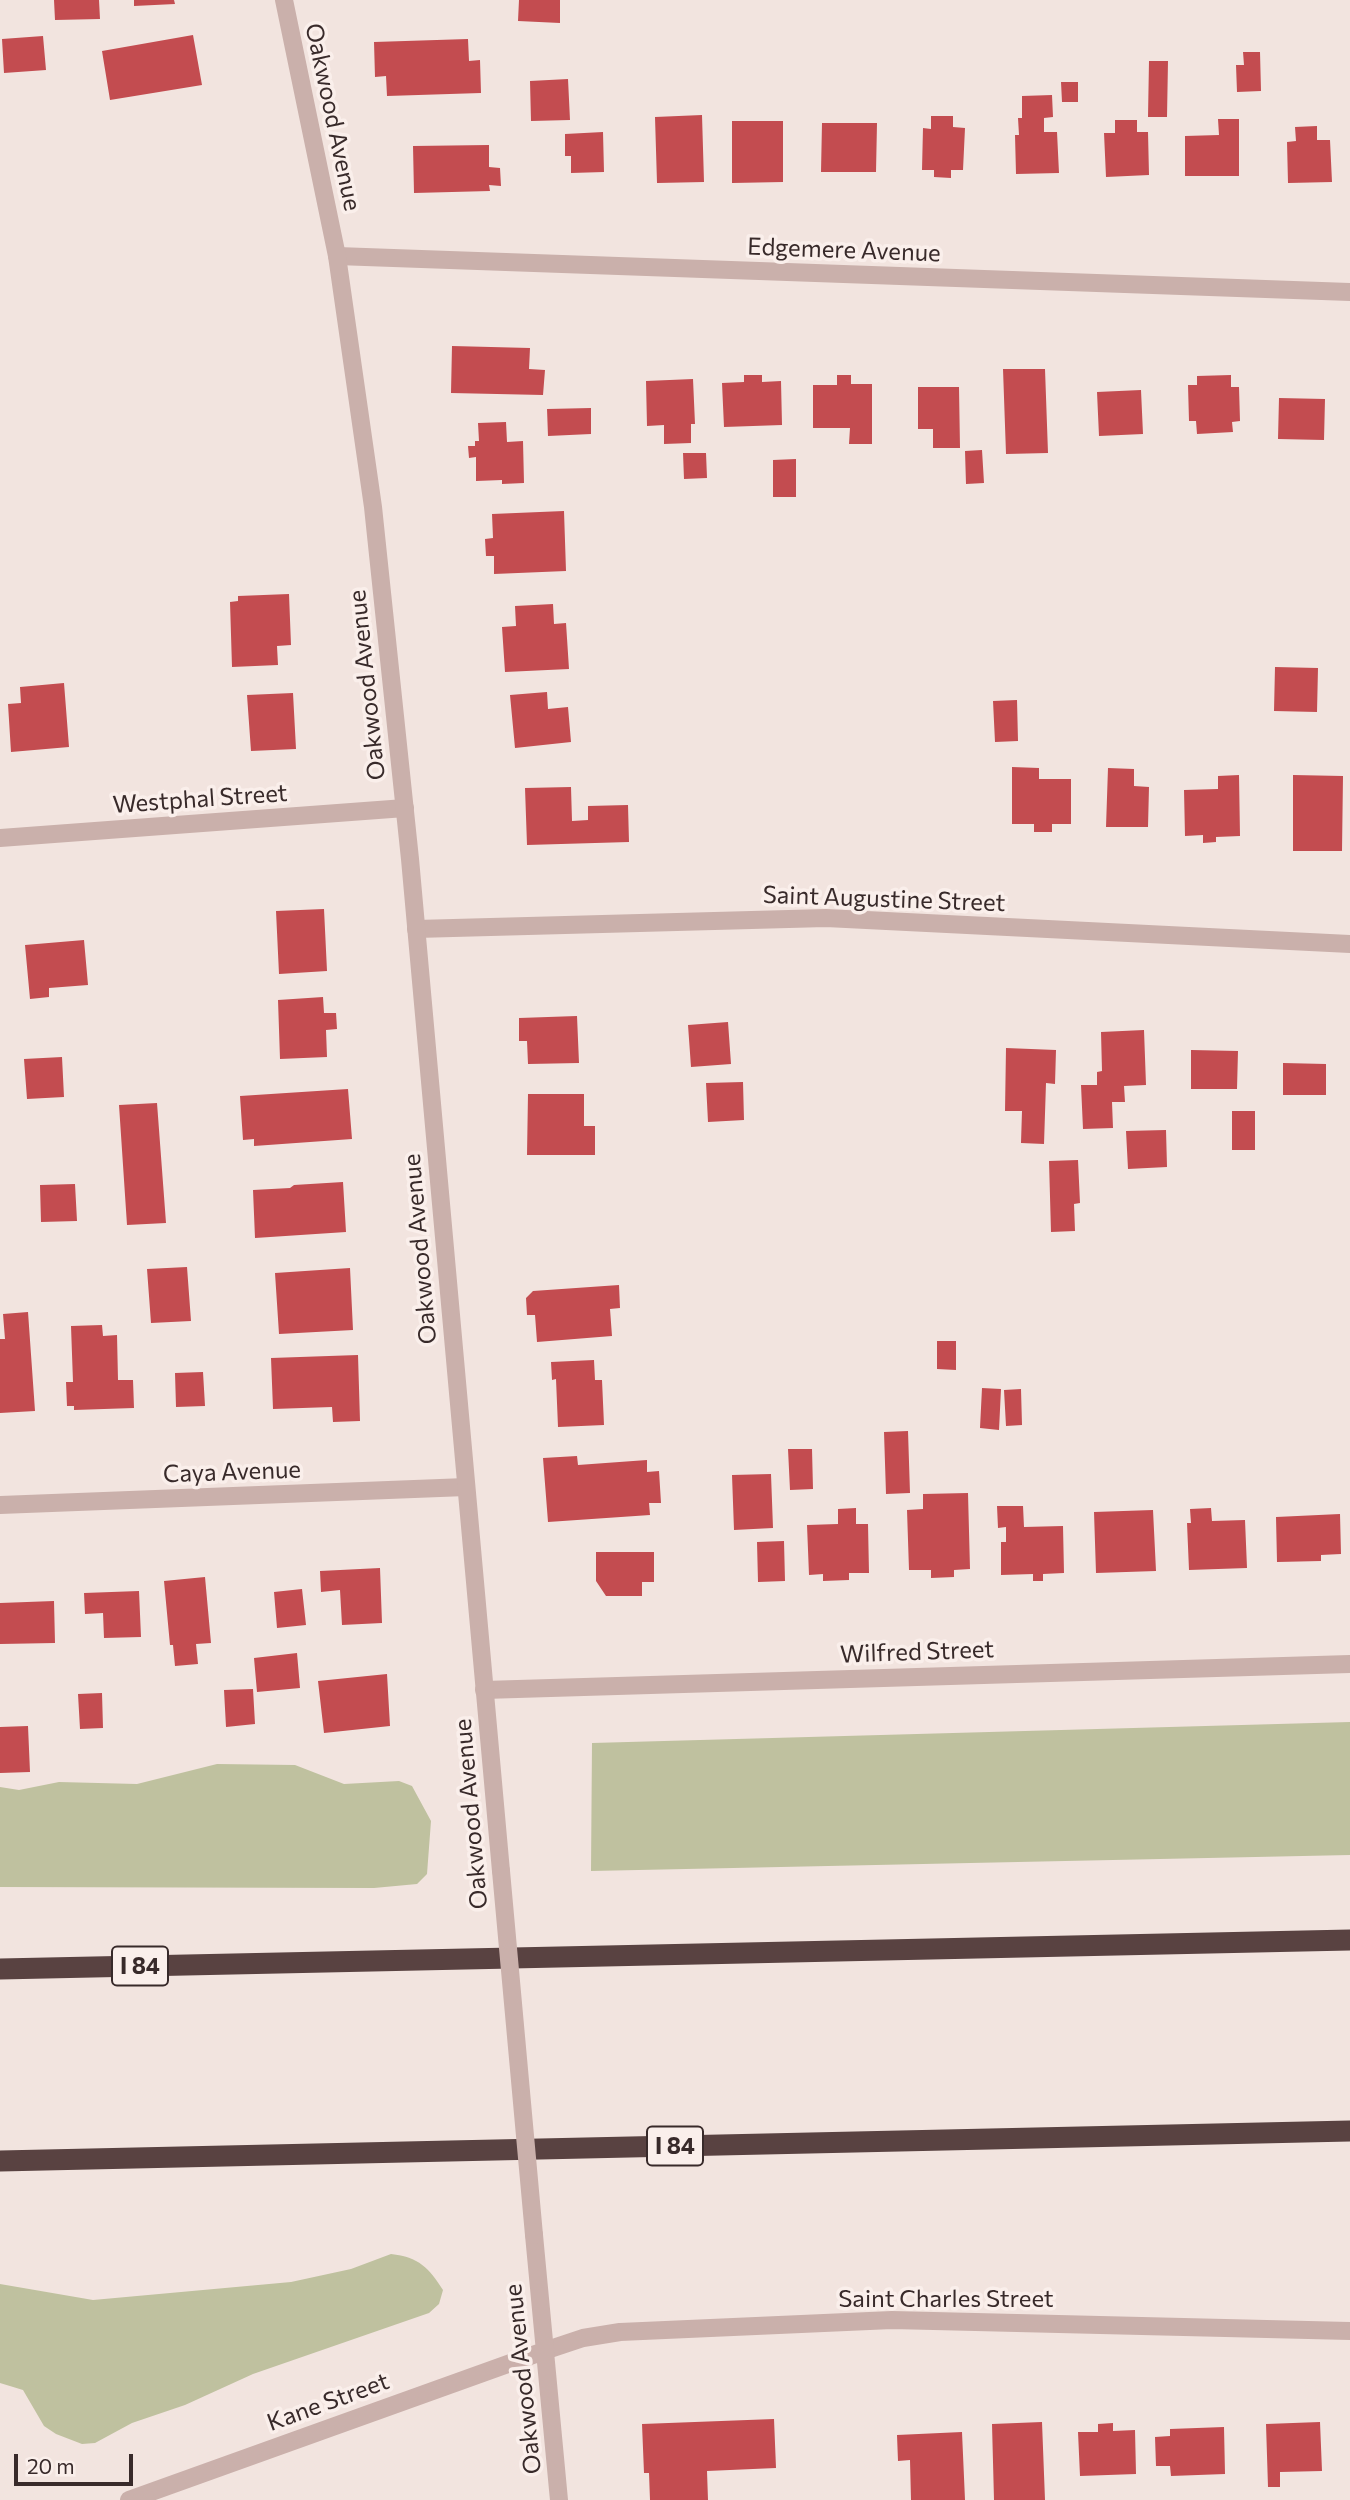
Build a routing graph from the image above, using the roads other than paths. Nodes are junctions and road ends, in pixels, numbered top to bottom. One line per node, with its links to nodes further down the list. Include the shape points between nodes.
1 (284, 0): 2 (street, Oakwood Avenue)
2 (337, 256): 3 (street, Edgemere Avenue); 4 (street, Oakwood Avenue, via 373,507)
3 (1350, 292)
4 (405, 808): 5 (street, Westphal Street); 6 (street, Oakwood Avenue)
5 (0, 838)
6 (416, 929): 7 (street, Saint Augustine Street, via 826,918); 8 (street, Oakwood Avenue)
7 (1350, 943)
8 (467, 1487): 9 (street, Caya Avenue); 11 (street, Oakwood Avenue)
9 (0, 1505)
10 (1350, 1664): 11 (street, Wilfred Street)
11 (484, 1690): 17 (street, Oakwood Avenue, bridge)
12 (1350, 1940): 13 (highway, I 84)
13 (0, 1969)
14 (1350, 2132): 15 (highway, I 84)
15 (0, 2161)
16 (1350, 2331): 17 (street, Saint Charles Street, via 892,2320 620,2332)
17 (544, 2351): 18 (street, Kane Street); 19 (street, Oakwood Avenue)
18 (129, 2500)
19 (559, 2500)

